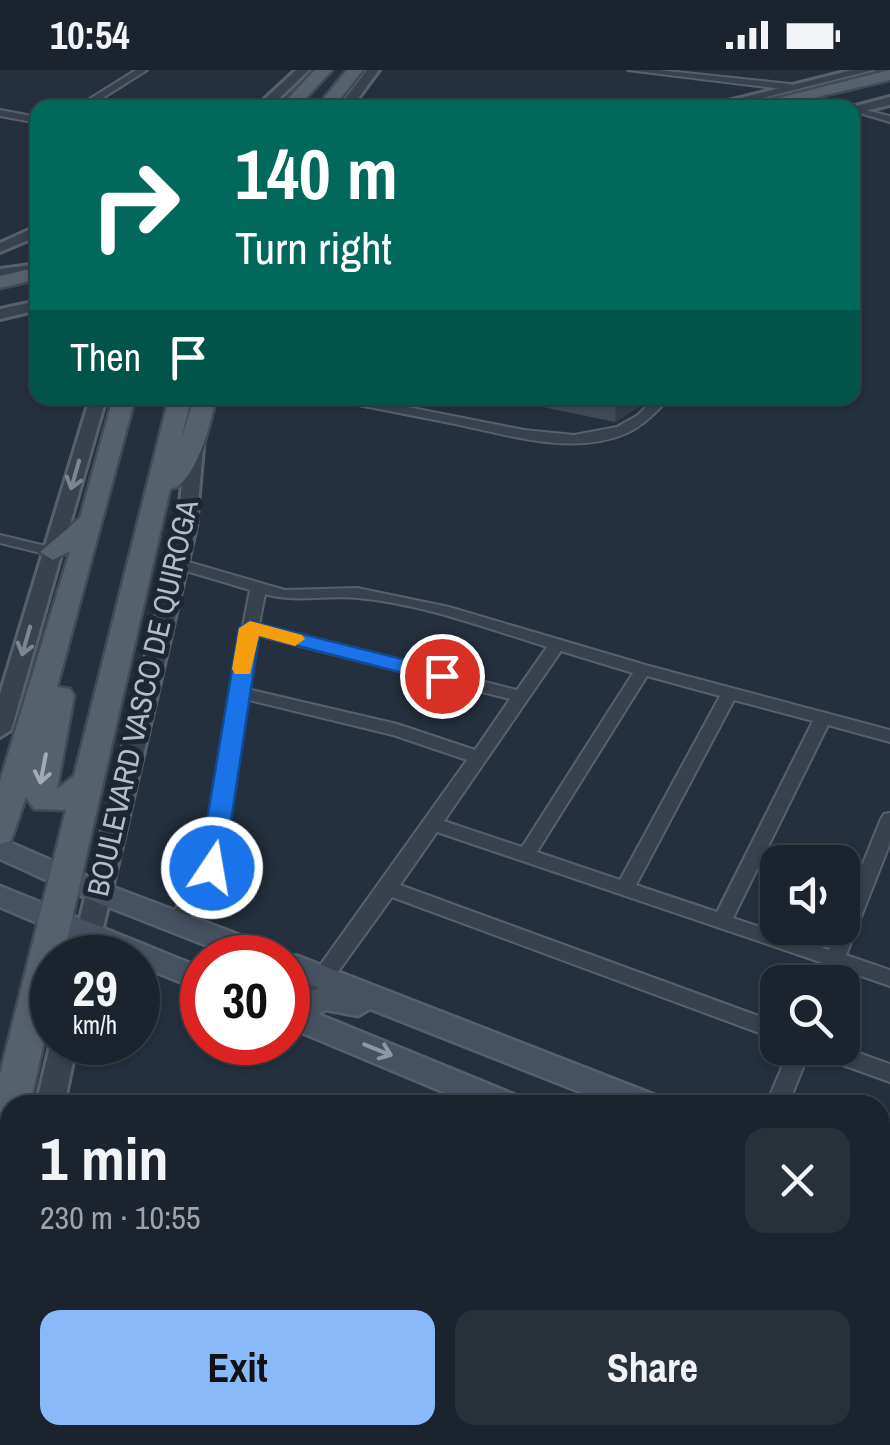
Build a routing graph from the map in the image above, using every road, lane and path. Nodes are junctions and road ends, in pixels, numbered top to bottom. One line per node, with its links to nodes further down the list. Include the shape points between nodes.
1 (142, 70): 12 (street)
2 (303, 70): 13 (street)
3 (324, 70): 14 (main road)
4 (355, 70): 10 (main road)
5 (633, 70): 9 (street)
6 (866, 70): 9 (street)
7 (372, 71): 10 (main road)
8 (890, 74): 19 (main road)
9 (790, 87): 18 (street)
10 (350, 88): 15 (main road); 16 (street); 17 (street)
11 (890, 92): 20 (main road)
12 (92, 100)
13 (269, 100)
14 (295, 100)
15 (334, 100)
16 (346, 100)
17 (359, 100)
18 (738, 100)
19 (781, 100)
20 (856, 100)
21 (890, 101): 22 (street)
22 (860, 108)
23 (860, 111): 26 (street)
24 (0, 114): 25 (street)
25 (30, 119)
26 (890, 119)
27 (30, 234): 28 (street)
28 (0, 248)
29 (30, 271): 30 (street)
30 (0, 273)
31 (30, 273): 32 (main road)
32 (0, 282)
33 (0, 300): 34 (main road)
34 (30, 302)
35 (30, 304): 36 (street)
36 (0, 314)
37 (96, 405): 48 (street, one-way to 48)
38 (120, 405): 46 (main road)
39 (164, 405): 45 (main road)
40 (178, 405): 45 (main road)
41 (203, 405): 44 (main road)
42 (378, 405): 43 (street, via 575,441 612,434)
43 (654, 405)
44 (195, 437): 45 (main road, via 177,474); 49 (street, BOULEVARD VASCO DE QUIROGA)
45 (158, 492): 62 (main road)
46 (92, 521): 48 (main road); 52 (main road)
47 (0, 538): 48 (street)
48 (52, 552): 59 (street, one-way to 59)
49 (178, 564): 50 (street); 71 (street, BOULEVARD VASCO DE QUIROGA)
50 (258, 589): 51 (street); 53 (street, via 372,596)
51 (250, 628): 55 (street); 57 (street)
52 (56, 641): 62 (main road, one-way to 62, via 64,680 40,795 62,800); 65 (main road)
53 (556, 646): 54 (street); 57 (street)
54 (643, 670): 56 (street); 67 (street)
55 (238, 692): 61 (street); 74 (street, via 212,868)
56 (730, 692): 58 (street); 70 (street)
57 (519, 696): 61 (street)
58 (823, 718): 60 (street); 73 (street)
59 (0, 730)
60 (890, 736)
61 (476, 757): 64 (street)
62 (85, 784): 68 (main road)
63 (890, 819): 79 (street)
64 (433, 824): 67 (street); 69 (street)
65 (0, 833)
66 (0, 848): 68 (main road)
67 (526, 855): 70 (street)
68 (65, 878): 71 (main road); 77 (main road)
69 (388, 888): 82 (street); 88 (street)
70 (624, 889): 73 (street)
71 (98, 892): 74 (main road); 76 (street, BOULEVARD VASCO DE QUIROGA)
72 (0, 896): 75 (main road)
73 (722, 921): 79 (street)
74 (176, 922): 78 (main road)
75 (74, 935)
76 (76, 935)
77 (76, 935)
78 (210, 935)
79 (836, 958): 80 (street); 83 (street)
80 (833, 965)
81 (310, 972): 82 (main road)
82 (323, 977): 84 (main road); 85 (street); 89 (main road)
83 (890, 978)
84 (310, 987)
85 (310, 991)
86 (310, 1004): 89 (main road, via 345,999)
87 (310, 1023): 97 (main road, one-way to 97)
88 (760, 1025)
89 (519, 1056): 98 (main road)
90 (30, 1058): 95 (main road)
91 (860, 1063): 94 (street)
92 (59, 1065): 96 (street)
93 (793, 1065): 99 (street)
94 (890, 1074)
95 (16, 1095)
96 (52, 1095)
97 (482, 1095)
98 (621, 1095)
99 (781, 1095)

